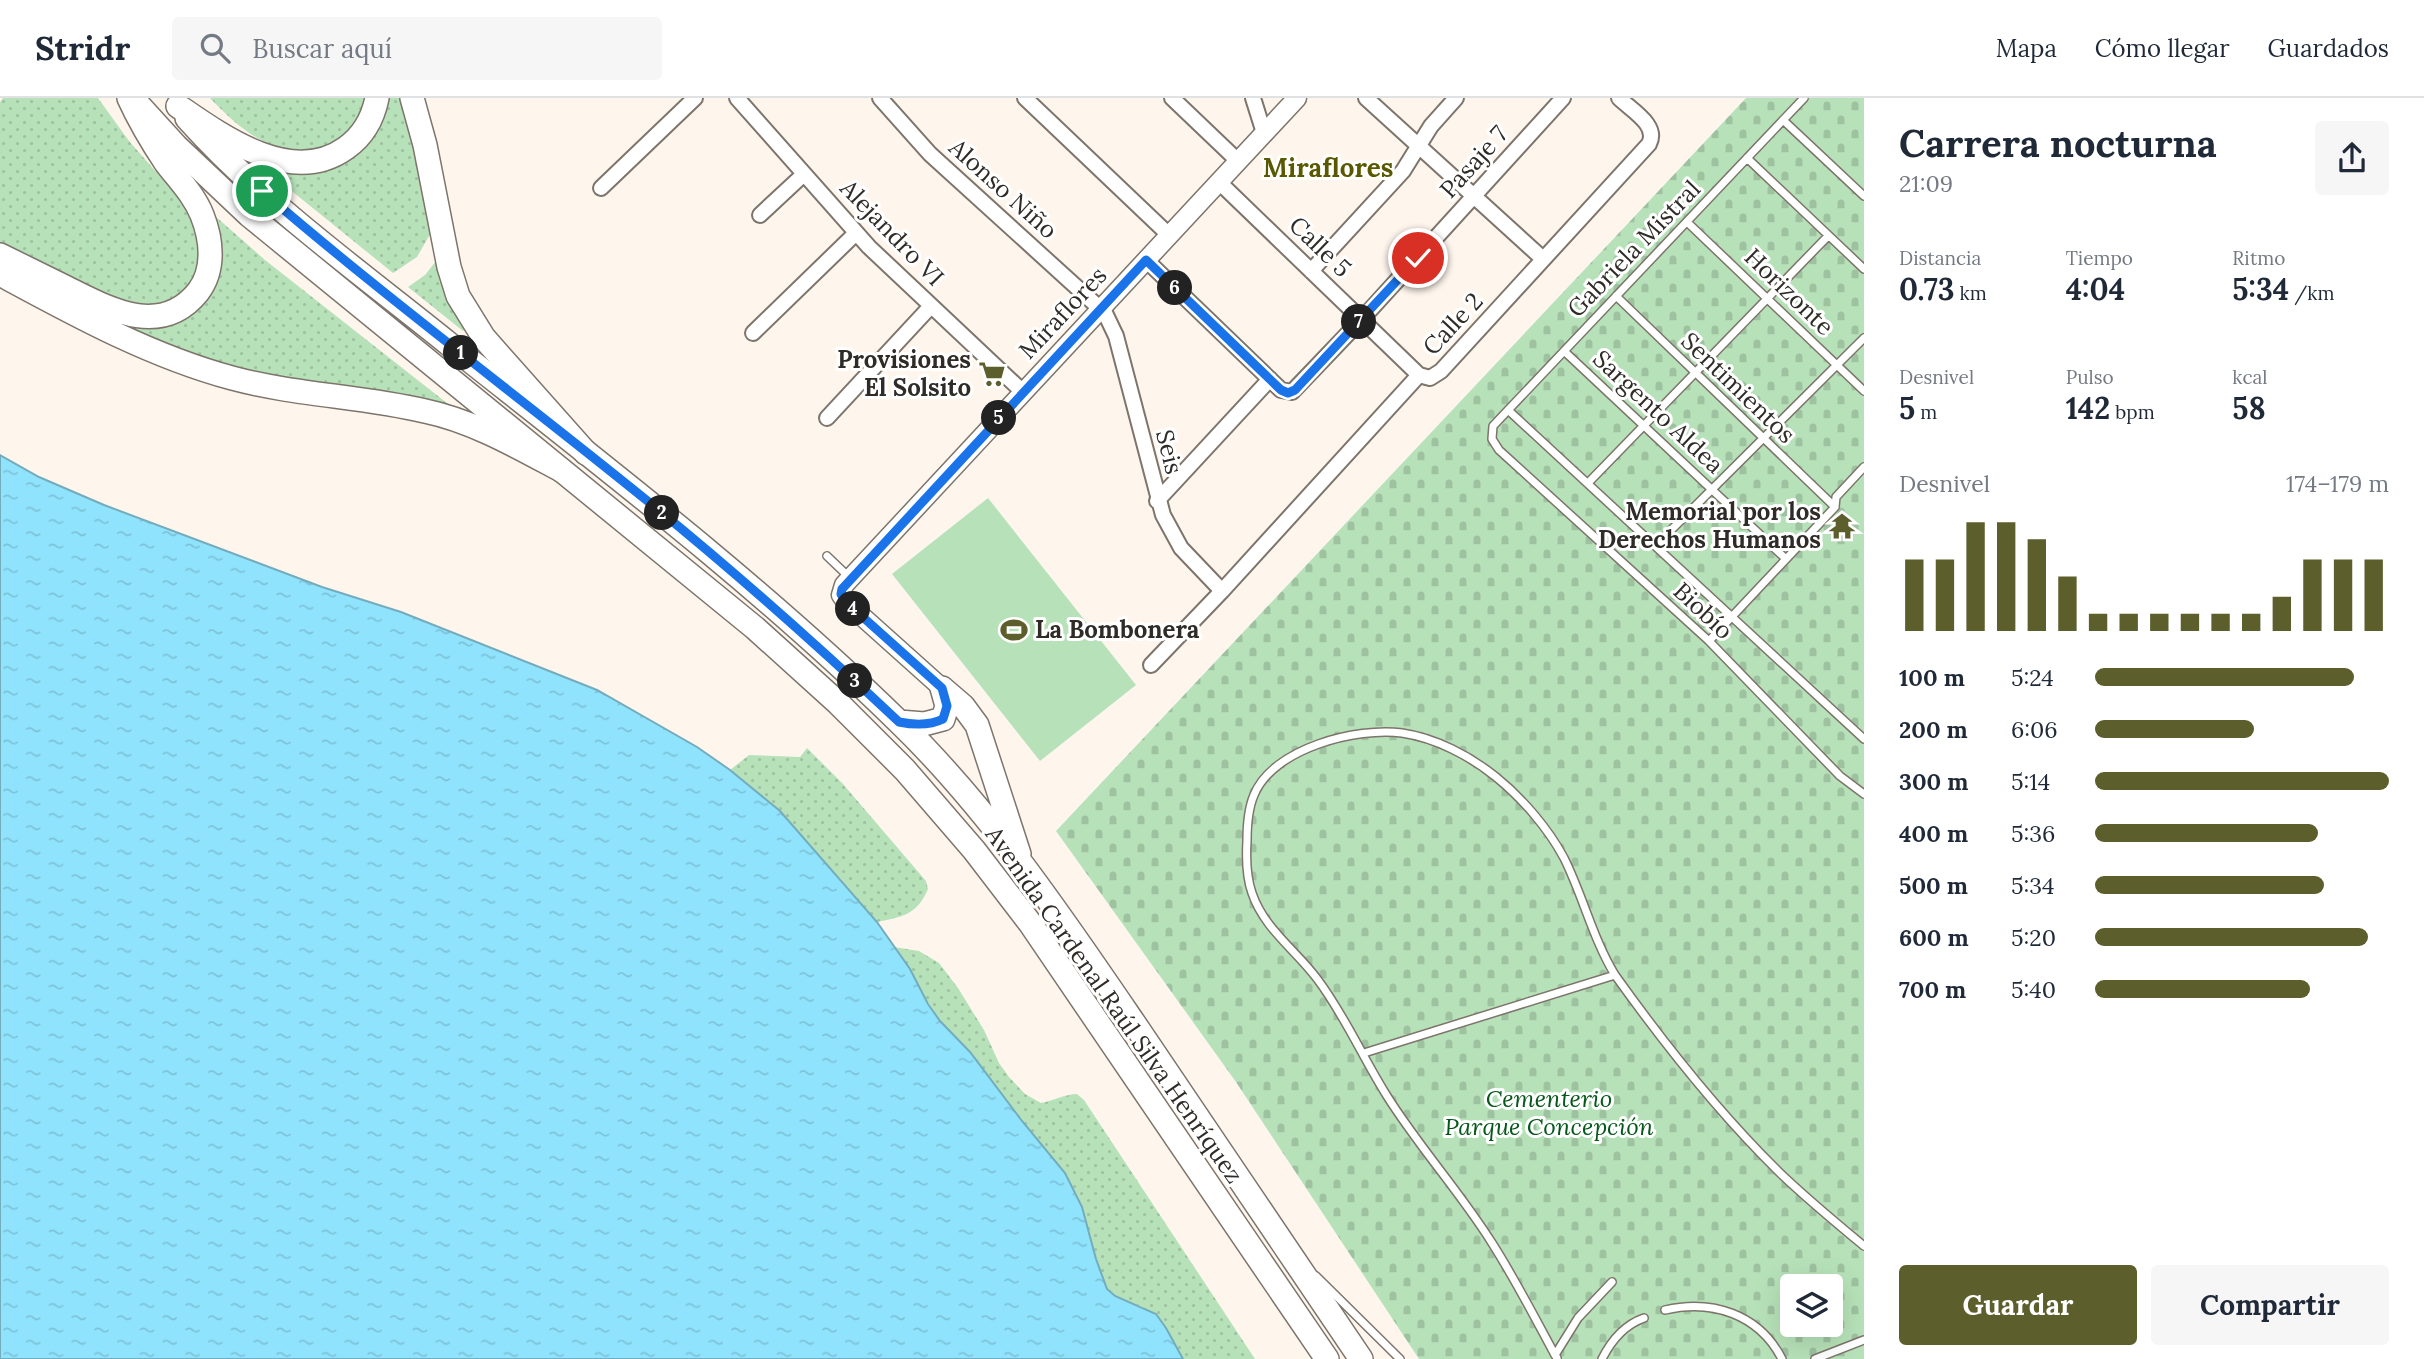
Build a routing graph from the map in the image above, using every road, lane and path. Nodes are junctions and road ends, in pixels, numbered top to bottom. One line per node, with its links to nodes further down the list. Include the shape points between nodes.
1 (131, 98): 32 (main road, via 155,146 193,198 208,233 210,264 194,297 168,314 134,315 100,304); 59 (main road, Avenida Cardenal Raúl Silva Henríquez, via 249,215)
2 (377, 98): 16 (main road, via 367,126 352,144 329,158 309,162 259,153)
3 (412, 98): 57 (main road, via 458,296 484,338)
4 (695, 98): 24 (street)
5 (737, 98): 22 (street, Alejandro VI)
6 (880, 98): 41 (street, Alonso Niño, via 930,154)
7 (1025, 98): 30 (street)
8 (1172, 98): 21 (street)
9 (1253, 98): 18 (street)
10 (1297, 98): 18 (street, Miraflores)
11 (1366, 98): 19 (street)
12 (1455, 98): 19 (street)
13 (1563, 98): 25 (street, Pasaje 7)
14 (1804, 98): 17 (lane, Gabriela Mistral)
15 (1627, 101): 33 (street, Calle 2, via 1649,126 1653,135 1649,144)
16 (174, 102): 57 (main road, Avenida Cardenal Raúl Silva Henríquez, via 228,160 289,214)
17 (1783, 120): 20 (lane, Gabriela Mistral); 26 (lane)
18 (1264, 134): 21 (street, Miraflores)
19 (1420, 146): 25 (street); 36 (street, via 1403,171)
20 (1748, 158): 28 (lane, Gabriela Mistral); 31 (lane)
21 (1238, 161): 23 (street, Miraflores)
22 (804, 174): 27 (street); 29 (street, Alejandro VI)
23 (1219, 181): 30 (street, Miraflores); 36 (street, Calle 5)
24 (601, 188)
25 (1474, 196): 33 (street); 42 (street, Pasaje 7)
26 (1864, 196)
27 (760, 215)
28 (1687, 222): 38 (lane, Gabriela Mistral); 39 (lane, Horizonte)
29 (856, 233): 40 (street, Alejandro VI); 43 (street)
30 (1169, 235): 34 (street, Miraflores)
31 (1828, 236): 35 (lane); 39 (lane)
32 (0, 255)
33 (1543, 259): 48 (street, Calle 2, via 1438,374 1430,378)
34 (1146, 260): 41 (street, Miraflores); 49 (street)
35 (1862, 264)
36 (1311, 271): 42 (street, Calle 5)
37 (0, 274): 59 (main road, via 120,336 201,369 289,391 427,411 495,436)
38 (1616, 296): 45 (lane, Gabriela Mistral); 47 (lane, Sentimientos)
39 (1766, 297): 46 (lane, Horizonte); 47 (lane)
40 (931, 306): 51 (street, Alejandro VI); 53 (street)
41 (1101, 308): 51 (street, Miraflores); 62 (street, Seis, via 1116,336)
42 (1361, 320): 48 (street, Calle 5); 49 (street, Pasaje 7, via 1295,390 1284,392)
43 (753, 333)
44 (1864, 338): 46 (lane)
45 (1564, 351): 52 (lane, Gabriela Mistral); 54 (lane, Sargento Aldea)
46 (1836, 365): 50 (lane, Horizonte); 56 (lane)
47 (1694, 373): 54 (lane); 56 (lane, Sentimientos)
48 (1419, 375): 68 (street, Calle 2)
49 (1270, 379): 62 (street)
50 (1864, 391)
51 (1023, 392): 67 (street, Miraflores)
52 (1508, 410): 55 (lane, Gabriela Mistral); 60 (lane, Biobío)
53 (827, 418)
54 (1645, 425): 60 (lane); 61 (lane, Sargento Aldea)
55 (1493, 426): 70 (lane, Biobío, via 1492,439 1499,450)
56 (1764, 439): 61 (lane); 63 (lane, Sentimientos)
57 (586, 453): 73 (main road, Avenida Cardenal Raúl Silva Henríquez, via 754,590)
58 (1864, 467): 63 (lane, via 1836,497)
59 (561, 470): 86 (main road, Avenida Cardenal Raúl Silva Henríquez, via 755,628 858,722 940,809 1037,933)
60 (1588, 483): 64 (lane, Biobío)
61 (1713, 490): 64 (lane); 66 (lane, Sargento Aldea)
62 (1157, 501): 68 (street, Seis, via 1174,537)
63 (1835, 507): 66 (lane)
64 (1656, 545): 69 (lane, Biobío)
65 (827, 556): 67 (lane)
66 (1786, 559): 69 (lane)
67 (850, 578): 72 (street, Miraflores, via 841,594 846,602)
68 (1222, 591): 71 (street, Calle 2)
69 (1733, 615): 70 (lane); 74 (lane, Biobío)
70 (1709, 641): 75 (lane, Biobío, via 1840,776)
71 (1151, 665)
72 (942, 688): 73 (main road, via 947,706 943,719 924,724); 76 (main road, via 977,726)
73 (899, 722): 76 (main road, Avenida Cardenal Raúl Silva Henríquez, via 930,753)
74 (1864, 738)
75 (1864, 794)
76 (1025, 871): 79 (main road, Avenida Cardenal Raúl Silva Henríquez)
77 (1615, 975): 78 (lane); 78 (lane, via 1556,844 1518,796 1495,776 1426,738 1376,733 1330,740 1286,759 1254,793 1247,819 1247,873 1271,928 1318,980); 80 (lane, via 1714,1103 1780,1172)
78 (1364, 1053): 85 (lane, via 1387,1096 1492,1242)
79 (1277, 1235): 87 (main road, Avenida Cardenal Raúl Silva Henríquez); 88 (lane)
80 (1864, 1246)
81 (1612, 1282): 85 (lane, via 1578,1318)
82 (1665, 1310): 90 (lane, via 1696,1305 1724,1309 1759,1329)
83 (1644, 1318): 89 (lane, via 1622,1331)
84 (1864, 1340): 91 (lane)
85 (1556, 1357)
86 (1328, 1359)
87 (1361, 1359)
88 (1400, 1359)
89 (1602, 1359)
90 (1782, 1359)
91 (1815, 1359)

